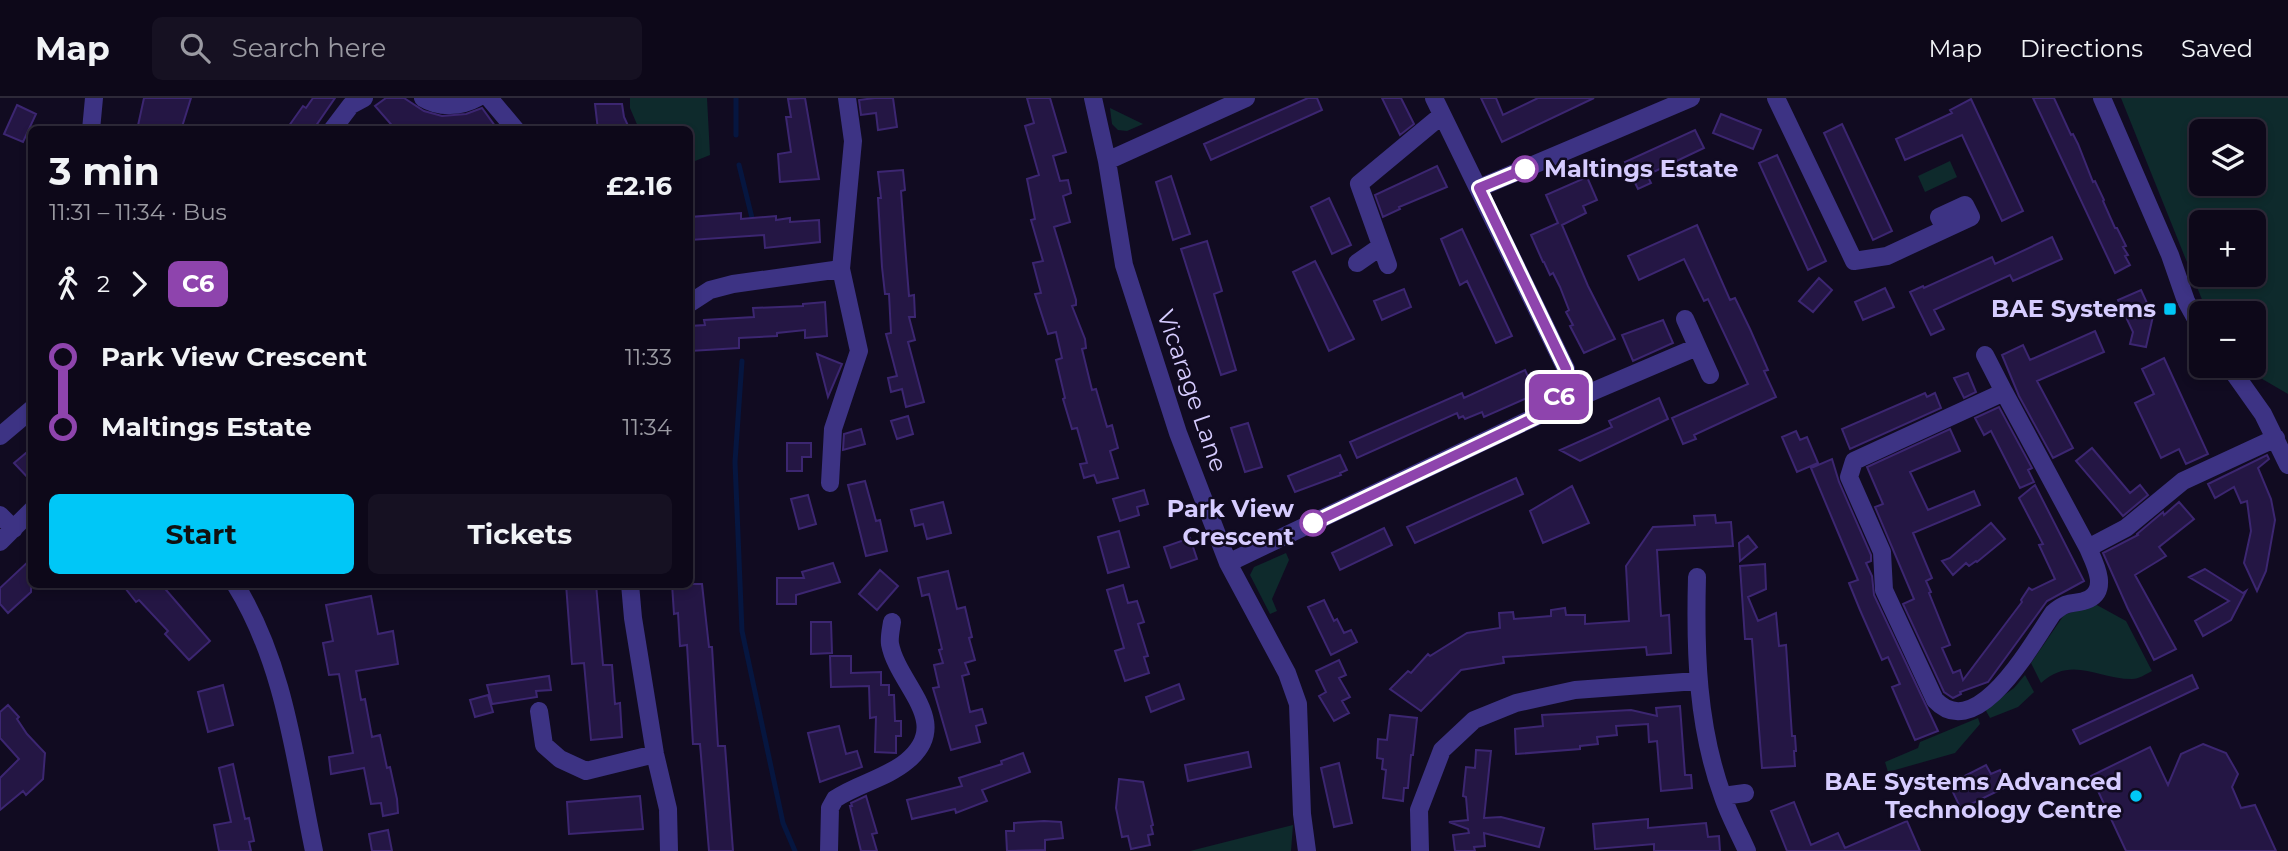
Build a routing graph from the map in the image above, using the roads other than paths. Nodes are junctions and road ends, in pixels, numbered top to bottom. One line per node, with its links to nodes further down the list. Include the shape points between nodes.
1 (94, 98): 14 (street)
2 (364, 98): 15 (street, via 351,105)
3 (423, 98): 4 (street, via 449,106)
4 (477, 98)
5 (489, 98): 16 (street)
6 (847, 98): 23 (street, via 853,130)
7 (1093, 98): 17 (street, Vicarage Lane)
8 (1246, 98): 17 (street)
9 (1434, 98): 13 (street)
10 (1691, 98): 18 (street)
11 (1776, 98): 19 (street, via 1854,261 1887,256)
12 (2102, 98): 25 (street)
13 (1442, 115): 18 (street); 20 (street, via 1359,184)
14 (90, 126)
15 (335, 126)
16 (513, 126)
17 (1107, 161): 43 (street, Vicarage Lane, via 1124,265 1178,433)
18 (1479, 188): 32 (street, via 1566,369)
19 (1945, 229)
20 (1380, 247): 21 (street); 22 (street)
21 (1357, 263)
22 (1388, 265)
23 (841, 268): 24 (street, via 733,284); 37 (street, via 859,351 833,429)
24 (693, 301)
25 (2189, 306)
26 (1685, 319): 27 (street)
27 (1697, 347): 29 (street); 32 (street)
28 (1985, 355): 31 (street)
29 (1710, 375)
30 (2238, 378): 35 (street)
31 (2004, 392): 42 (street); 42 (street, via 1854,461 1849,477 1882,552 1884,590 1943,709 1963,711 1978,705 2007,682 2053,613 2062,605 2089,599 2099,582)
32 (1555, 408): 43 (street)
33 (28, 412): 34 (street)
34 (0, 436)
35 (2276, 438): 36 (street); 42 (street, via 2183,481 2126,527)
36 (2288, 465)
37 (830, 483)
38 (28, 508): 40 (street)
39 (0, 515): 40 (street)
40 (14, 529): 41 (street)
41 (0, 542)
42 (2088, 548)
43 (1228, 563): 56 (street, Vicarage Lane, via 1287,673 1298,704)
44 (1697, 577): 48 (street)
45 (237, 588): 53 (street, via 275,669)
46 (631, 588): 50 (street)
47 (892, 622): 55 (street, via 891,649 920,704 926,735 904,763 835,799 830,808)
48 (1697, 681): 52 (street, via 1707,742); 57 (street, via 1575,691 1516,703 1474,720 1442,750 1419,810)
49 (539, 711): 50 (street, via 544,745 560,760 586,771)
50 (655, 754): 54 (street, via 668,809)
51 (1745, 793): 52 (street)
52 (1723, 796): 58 (street)
53 (314, 851)
54 (669, 851)
55 (829, 851)
56 (1307, 851)
57 (1420, 851)
58 (1747, 851)

